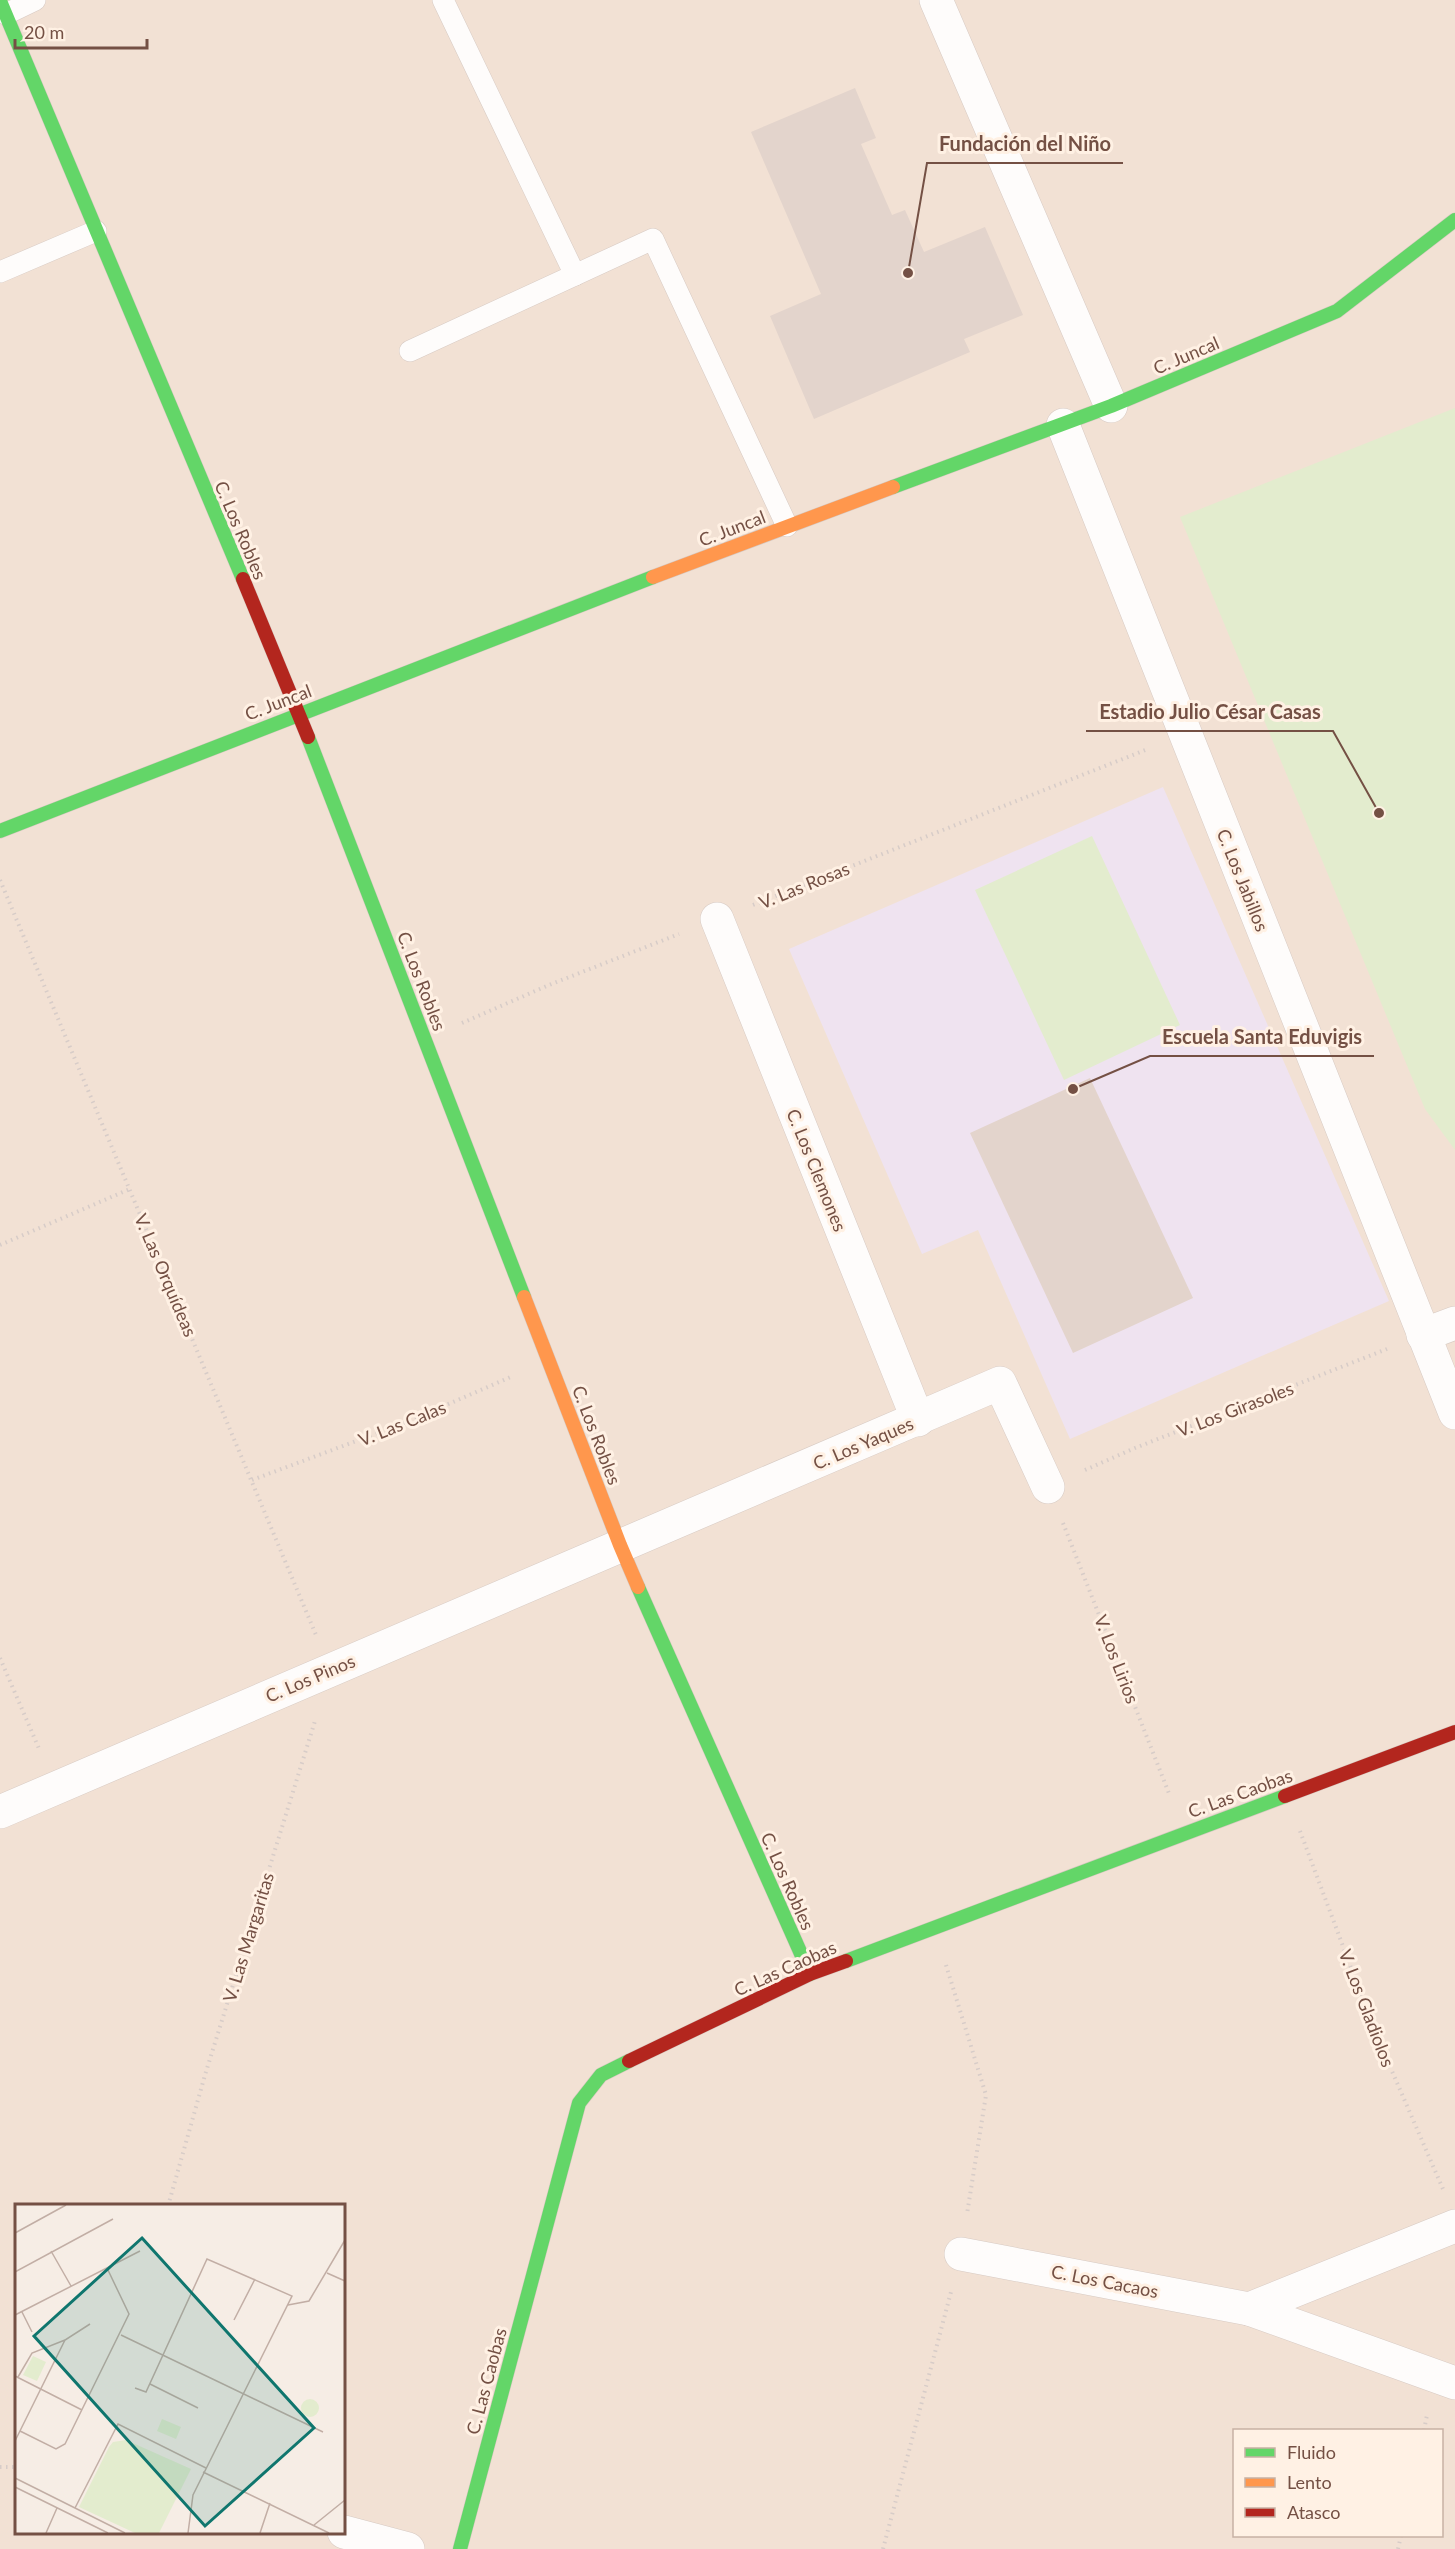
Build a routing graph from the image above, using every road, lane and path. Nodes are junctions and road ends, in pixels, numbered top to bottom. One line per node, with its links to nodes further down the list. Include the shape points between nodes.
1 (35, 0): 4 (lane)
2 (443, 0): 8 (lane)
3 (936, 0): 10 (street)
4 (3, 8): 6 (street, C. Los Robles)
5 (1455, 220): 10 (street, C. Juncal, via 1337,311)
6 (96, 231): 7 (lane); 13 (street, C. Los Robles)
7 (0, 272)
8 (574, 275): 9 (lane); 12 (lane, via 653,239)
9 (410, 351)
10 (1111, 406): 11 (street, C. Juncal)
11 (1063, 425): 12 (street, C. Juncal); 14 (street, C. Los Jabillos)
12 (787, 526): 13 (street, C. Juncal)
13 (299, 713): 15 (street, C. Juncal); 18 (street, C. Los Robles)
14 (1185, 734): 17 (path, V. Las Rosas); 22 (street, C. Los Jabillos)
15 (0, 831)
16 (0, 880): 19 (path, V. Las Orquídeas)
17 (717, 919): 18 (path, V. Las Rosas); 25 (street, C. Los Clemones)
18 (425, 1039): 23 (street, C. Los Robles)
19 (130, 1189): 20 (path); 26 (path, V. Las Orquídeas)
20 (0, 1245)
21 (1455, 1323): 22 (street)
22 (1423, 1335): 24 (street, C. Los Jabillos); 27 (path, V. Los Girasoles, via 1135,1448)
23 (549, 1360): 26 (path, V. Las Calas, via 407,1422); 28 (street, C. Los Robles)
24 (1455, 1413)
25 (918, 1420): 27 (street, C. Los Yaques, via 1000,1383); 28 (street, C. Los Yaques)
26 (252, 1480): 30 (path, V. Las Orquídeas)
27 (1048, 1487): 35 (path, V. Los Lirios)
28 (621, 1545): 30 (street, C. Los Pinos); 36 (street, C. Los Robles)
29 (0, 1658): 32 (path)
30 (331, 1670): 32 (street, C. Los Pinos); 38 (path, V. Las Margaritas)
31 (1455, 1732): 35 (street, C. Las Caobas)
32 (56, 1788): 33 (street, C. Los Pinos)
33 (0, 1812)
34 (1300, 1830): 37 (path, V. Los Gladiolos, via 1375,2032)
35 (1184, 1833): 36 (street, C. Las Caobas)
36 (810, 1974): 47 (street, C. Las Caobas, via 601,2075 579,2103)
37 (1446, 2195)
38 (168, 2204)
39 (1455, 2226): 41 (street)
40 (961, 2254): 41 (street, C. Los Cacaos)
41 (1249, 2309): 42 (street, C. Los Cacaos)
42 (1455, 2383)
43 (0, 2467): 44 (path)
44 (15, 2468)
45 (345, 2532): 46 (street)
46 (408, 2549)
47 (460, 2549)

